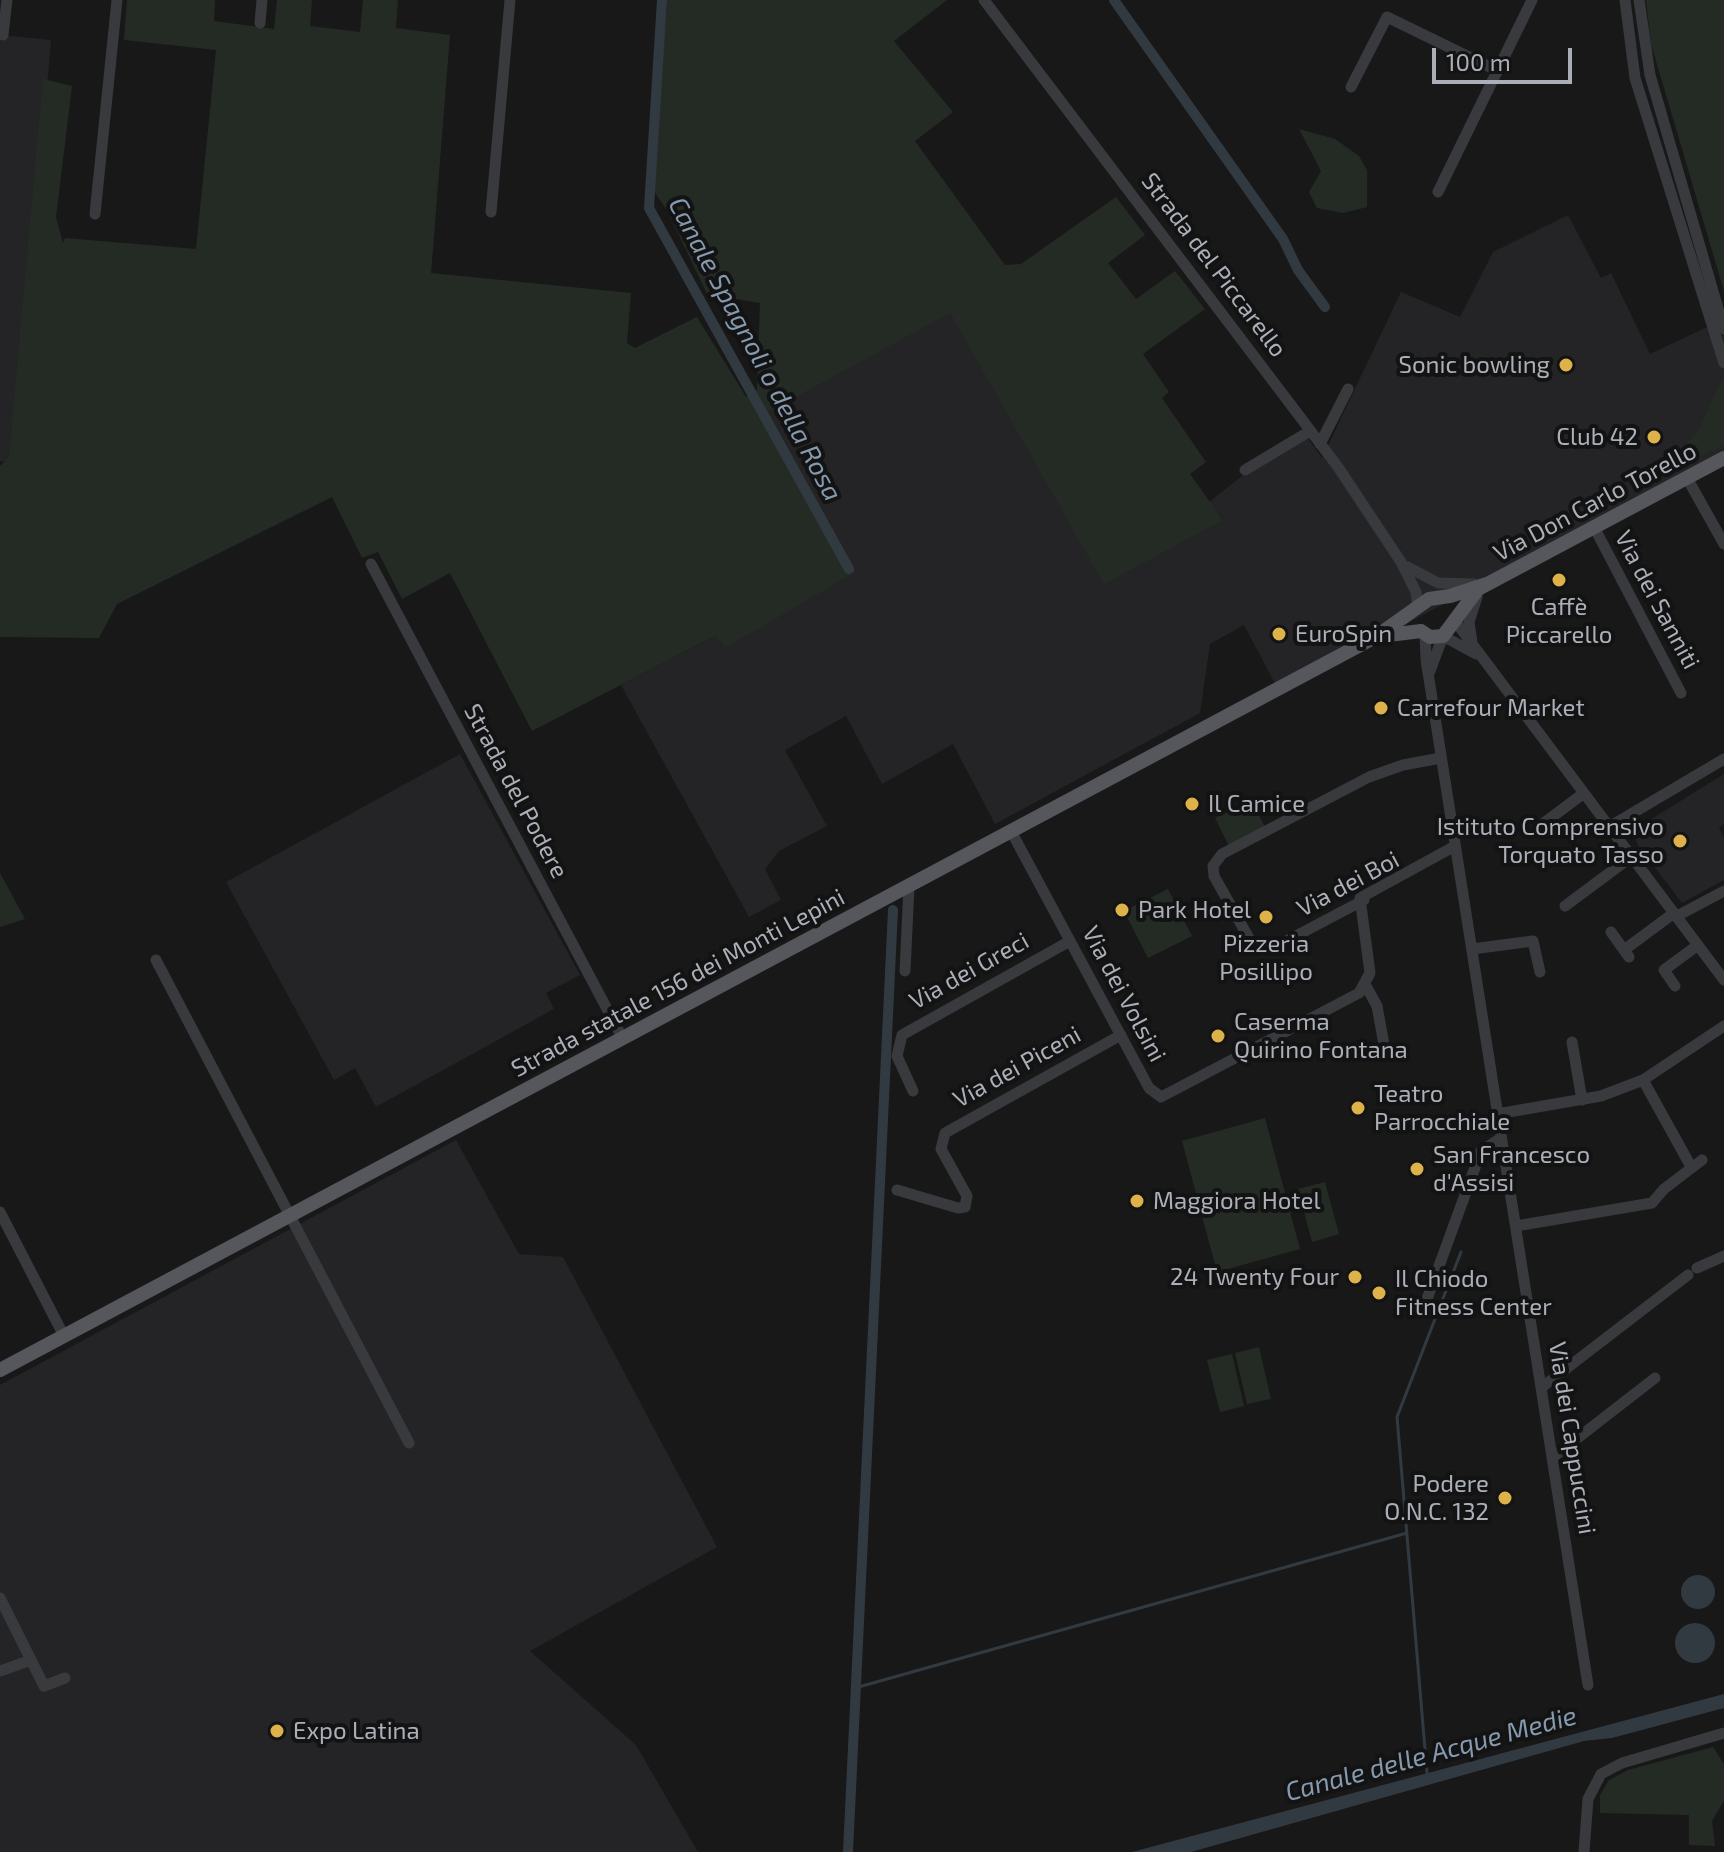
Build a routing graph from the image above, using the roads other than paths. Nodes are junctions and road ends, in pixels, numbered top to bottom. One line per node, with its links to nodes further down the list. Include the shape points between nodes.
1 (7, 0): 10 (street)
2 (117, 0): 15 (street)
3 (262, 0): 9 (street)
4 (510, 0): 14 (street)
5 (984, 0): 19 (street, Strada del Piccarello)
6 (1532, 0): 11 (street)
7 (1625, 0): 17 (street, via 1635,78)
8 (1639, 0): 16 (street, via 1650,75)
9 (260, 23)
10 (3, 35)
11 (1498, 71): 12 (street, via 1387,17); 13 (street)
12 (1351, 87)
13 (1438, 192)
14 (491, 212)
15 (95, 214)
16 (1724, 329)
17 (1724, 363)
18 (1348, 389): 20 (street)
19 (1310, 431): 20 (street, Strada del Piccarello); 22 (street)
20 (1320, 444): 27 (street, Strada del Piccarello)
21 (1724, 458): 23 (main road, Via Don Carlo Torello)
22 (1245, 470)
23 (1687, 478): 24 (main road, Via Don Carlo Torello); 25 (street)
24 (1594, 527): 28 (main road, Via Don Carlo Torello); 39 (street, Via dei Sanniti)
25 (1724, 544)
26 (371, 564): 66 (street, Strada del Podere)
27 (1413, 576): 28 (street, via 1444,584); 29 (street, Strada del Piccarello); 30 (street, Strada del Piccarello); 32 (street, via 1408,602)
28 (1487, 584): 29 (main road, Via Don Carlo Torello); 31 (main road, Via Don Carlo Torello, via 1470,596); 36 (street, via 1469,617)
29 (1438, 598): 30 (main road, Strada statale 156 dei Monti Lepini); 31 (main road, via 1452,607)
30 (1418, 608): 32 (main road, Strada statale 156 dei Monti Lepini); 33 (main road, via 1415,619)
31 (1455, 620): 35 (main road); 36 (street)
32 (1394, 626): 34 (main road, Strada statale 156 dei Monti Lepini)
33 (1423, 633): 34 (main road, Strada statale 156 dei Monti Lepini); 35 (main road, Strada statale 156 dei Monti Lepini); 38 (street, Via dei Cappuccini)
34 (1377, 636): 45 (main road, Strada statale 156 dei Monti Lepini)
35 (1443, 636): 37 (street); 38 (street, Via dei Cappuccini)
36 (1473, 646): 37 (street)
37 (1485, 660): 42 (street)
38 (1429, 676): 40 (street, Via dei Cappuccini)
39 (1681, 693)
40 (1441, 758): 46 (street, Via dei Cappuccini); 51 (street, Via dei Boi, via 1375,774 1217,858 1213,866 1250,940 1261,950)
41 (1724, 759): 44 (street)
42 (1584, 793): 43 (street); 44 (street)
43 (1544, 823)
44 (1609, 827): 47 (street)
45 (1011, 831): 49 (main road, Strada statale 156 dei Monti Lepini); 55 (street, Via dei Volsini)
46 (1455, 846): 48 (street, Via dei Cappuccini); 51 (street, Via dei Boi)
47 (1631, 857): 52 (street); 53 (street)
48 (1458, 861): 51 (street, Via dei Boi, via 1437,862); 57 (street, Via dei Cappuccini)
49 (909, 886): 59 (street); 66 (main road, Strada statale 156 dei Monti Lepini)
50 (1724, 891): 53 (street)
51 (1361, 898): 62 (street, via 1370,973)
52 (1565, 906)
53 (1675, 914): 54 (street, via 1626,953); 56 (street)
54 (1611, 932)
55 (1070, 941): 65 (street, Via dei Volsini); 70 (street, Via dei Greci, via 902,1035 897,1056)
56 (1698, 945): 61 (street); 63 (street, via 1664,970)
57 (1472, 949): 60 (street, via 1533,941); 72 (street, Via dei Cappuccini)
58 (156, 960): 78 (street)
59 (905, 971)
60 (1540, 972)
61 (1724, 980)
62 (1366, 986): 65 (street, Via dei Volsini, via 1346,1002 1161,1097 1149,1088); 68 (street, via 1377,1006)
63 (1675, 986)
64 (1724, 1026): 69 (street)
65 (1121, 1035): 76 (street, Via dei Piceni, via 945,1133 941,1149 967,1196 965,1207)
66 (623, 1039): 78 (main road, Strada statale 156 dei Monti Lepini)
67 (1572, 1042): 71 (street)
68 (1385, 1050)
69 (1643, 1080): 71 (street); 75 (street)
70 (913, 1091)
71 (1582, 1100): 72 (street)
72 (1497, 1114): 73 (street, Via dei Cappuccini)
73 (1501, 1138): 79 (street, Via dei Cappuccini); 81 (street, via 1481,1151)
74 (1702, 1160): 79 (street, via 1652,1203)
75 (1689, 1163)
76 (897, 1190)
77 (0, 1212): 82 (street)
78 (289, 1213): 82 (main road, Strada statale 156 dei Monti Lepini); 86 (street)
79 (1516, 1226): 85 (street, Via dei Cappuccini)
80 (1724, 1256): 85 (street, via 1693,1271)
81 (1427, 1299)
82 (64, 1336): 83 (main road, Strada statale 156 dei Monti Lepini)
83 (0, 1370)
84 (1655, 1378): 87 (street)
85 (1541, 1388): 87 (street, Via dei Cappuccini)
86 (409, 1443)
87 (1552, 1458): 92 (street, Via dei Cappuccini)
88 (0, 1598): 89 (street)
89 (31, 1660): 90 (street); 91 (street, via 44,1686)
90 (0, 1671)
91 (65, 1678)
92 (1588, 1685)
93 (1724, 1733): 94 (street, via 1601,1774 1588,1799)
94 (1584, 1852)

